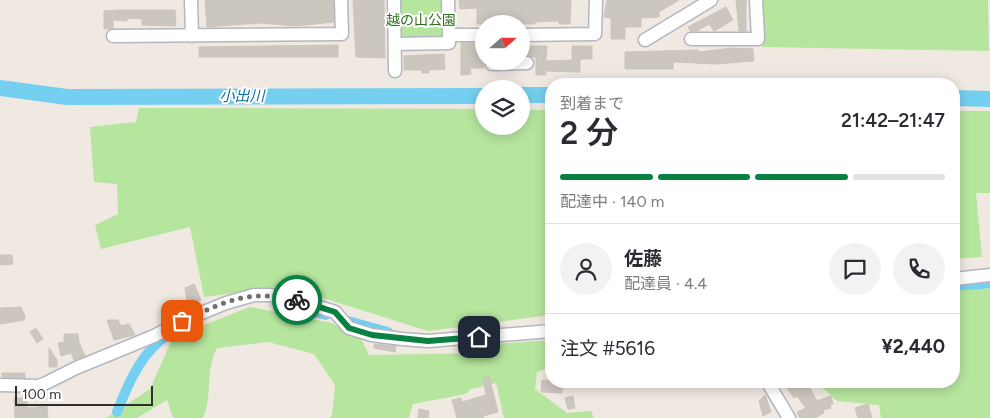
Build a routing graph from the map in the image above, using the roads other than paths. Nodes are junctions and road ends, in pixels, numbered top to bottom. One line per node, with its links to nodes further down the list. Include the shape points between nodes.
1 (191, 0): 13 (street)
2 (341, 0): 13 (street, via 342,34)
3 (394, 0): 16 (street)
4 (448, 0): 9 (street)
5 (596, 0): 11 (street, via 595,34)
6 (711, 0): 8 (street)
7 (756, 0): 14 (street, via 758,39)
8 (689, 5): 15 (street)
9 (449, 35): 10 (street); 16 (street, via 449,43)
10 (475, 35)
11 (530, 35)
12 (113, 36): 13 (street)
13 (192, 36)
14 (691, 39)
15 (645, 40)
16 (395, 44): 17 (street)
17 (395, 71)
18 (990, 275): 19 (street)
19 (960, 278)
20 (545, 331): 21 (street, via 428,341 372,335 342,320 335,312 270,295 248,296 182,321 44,384)
21 (0, 385)
22 (771, 388): 23 (street)
23 (789, 418)

